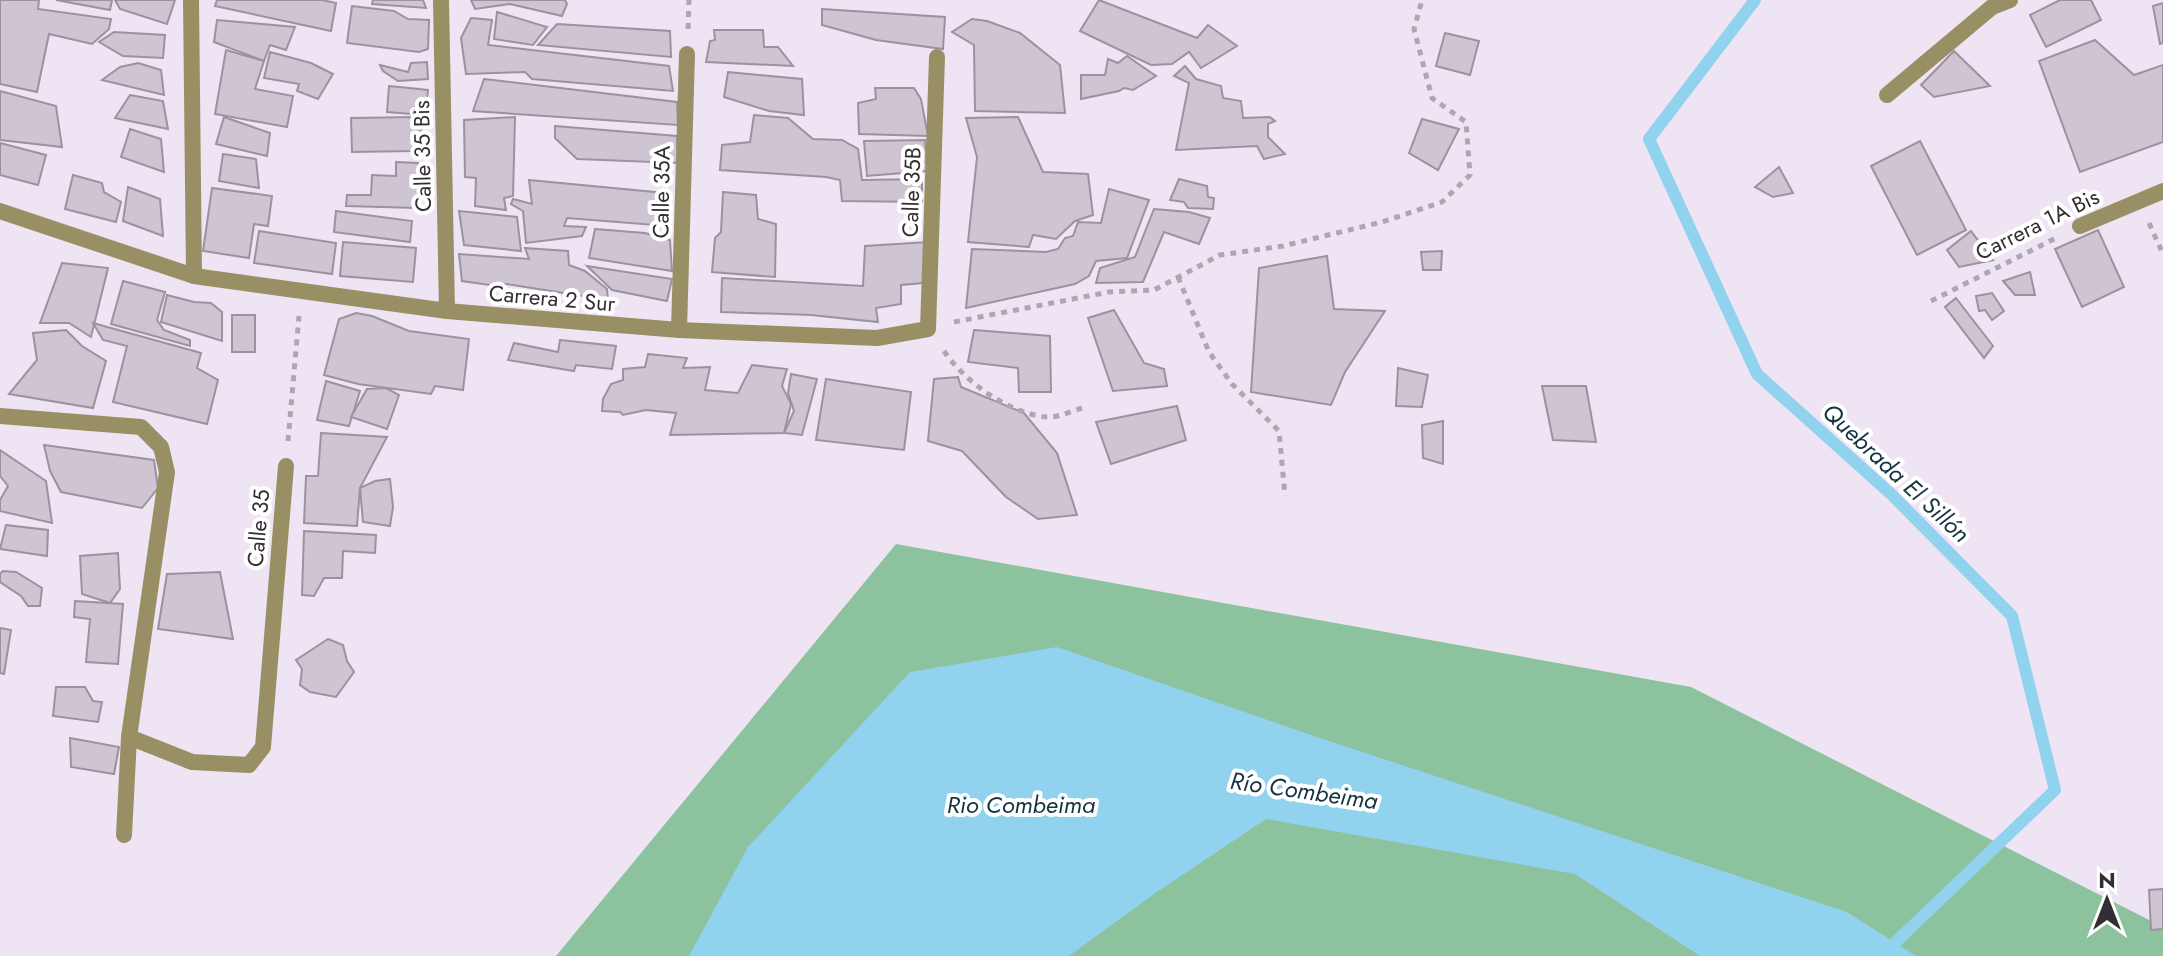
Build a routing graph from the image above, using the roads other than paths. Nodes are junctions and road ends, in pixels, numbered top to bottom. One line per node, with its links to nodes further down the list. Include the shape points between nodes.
1 (191, 0): 10 (street)
2 (441, 0): 11 (street, Calle 35 Bis)
3 (2010, 0): 6 (street, via 1992,7)
4 (687, 54): 13 (street, Calle 35A)
5 (937, 57): 12 (street, Calle 35B)
6 (1887, 95)
7 (2163, 191): 9 (street, Carrera 1A Bis)
8 (0, 211): 10 (street, Carrera 2 Sur)
9 (2080, 226)
10 (194, 276): 11 (street, Carrera 2 Sur)
11 (447, 311): 13 (street, Carrera 2 Sur)
12 (928, 329): 13 (street, Carrera 2 Sur, via 877,338)
13 (679, 330)
14 (0, 416): 16 (street, via 141,427 161,447 167,472)
15 (286, 466): 16 (street, Calle 35, via 263,747 249,765 192,762)
16 (129, 737): 17 (street)
17 (124, 835)

